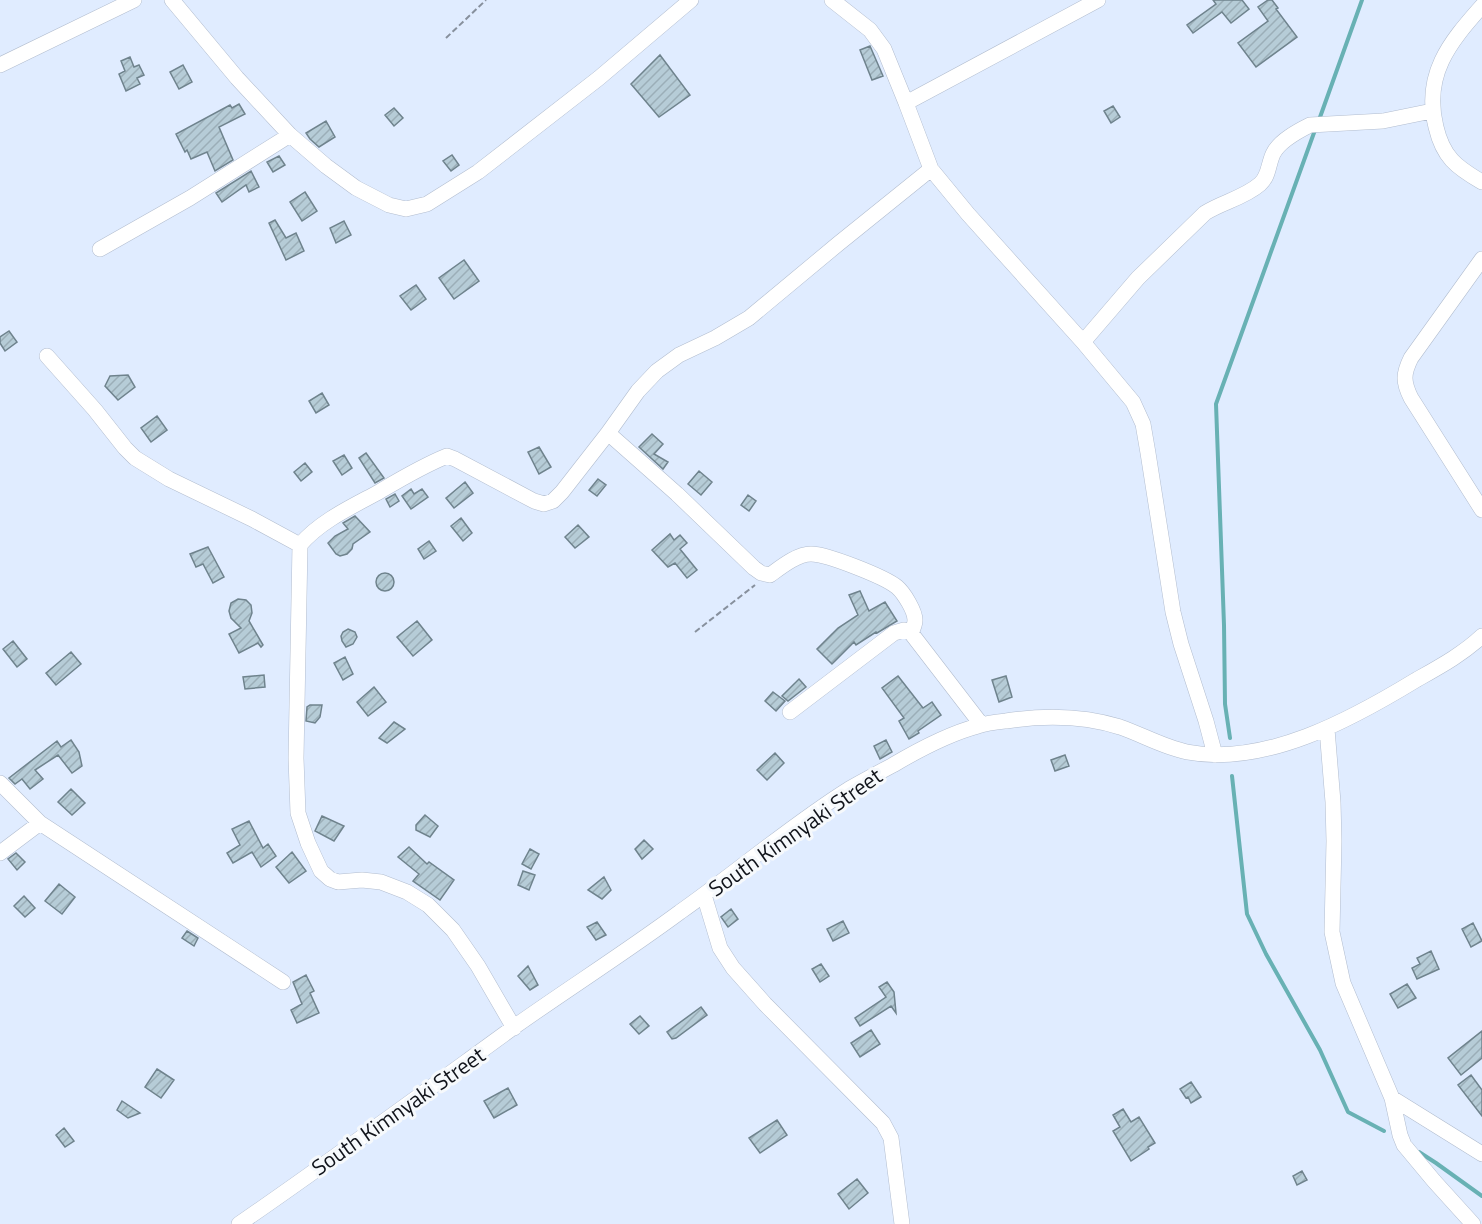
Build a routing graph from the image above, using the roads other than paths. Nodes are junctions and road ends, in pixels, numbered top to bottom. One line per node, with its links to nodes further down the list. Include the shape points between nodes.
1 (134, 0): 7 (street)
2 (172, 0): 10 (street)
3 (691, 0): 10 (street, via 478,172 428,204 406,209 356,188)
4 (832, 0): 8 (street, via 877,39)
5 (1098, 0): 8 (street)
6 (1482, 6): 9 (street, via 1442,59 1432,91)
7 (0, 65)
8 (906, 103): 11 (street)
9 (1432, 111): 12 (street, via 1449,158); 15 (street, via 1383,121 1310,125 1302,129 1276,149 1262,183 1205,213 1138,278)
10 (290, 135): 13 (street)
11 (931, 169): 15 (street); 17 (street, via 750,318 679,355 657,371)
12 (1482, 182)
13 (100, 249)
14 (1482, 259): 18 (street, via 1405,370 1405,385)
15 (1083, 342): 25 (street, via 1133,402 1143,424 1173,612)
16 (47, 356): 19 (street, via 135,458)
17 (608, 434): 19 (street, via 553,501 534,501 447,456 362,501 320,527); 20 (street, via 761,573 770,575 809,554 852,566 897,586 914,614)
18 (1482, 510)
19 (300, 545): 31 (street, via 296,758 298,813 308,843 321,871 330,879 381,882 428,905 453,930)
20 (910, 633): 22 (street, via 894,633); 23 (street)
21 (1480, 645): 24 (street, South Kimnyaki Street)
22 (790, 712)
23 (981, 724): 25 (street, South Kimnyaki Street, via 1034,717 1095,720 1177,750); 29 (street, South Kimnyaki Street, via 932,743 848,790)
24 (1327, 729): 25 (street, South Kimnyaki Street, via 1263,748); 32 (street, via 1334,841 1332,932 1343,983)
25 (1215, 755)
26 (0, 783): 27 (street)
27 (40, 823): 28 (street); 30 (street)
28 (0, 853)
29 (704, 895): 31 (street, South Kimnyaki Street); 35 (street, via 720,948 733,968 883,1123 891,1138)
30 (283, 982)
31 (514, 1028): 34 (street, South Kimnyaki Street)
32 (1392, 1098): 33 (street); 36 (street, via 1404,1145)
33 (1482, 1154)
34 (239, 1224)
35 (902, 1224)
36 (1473, 1224)

